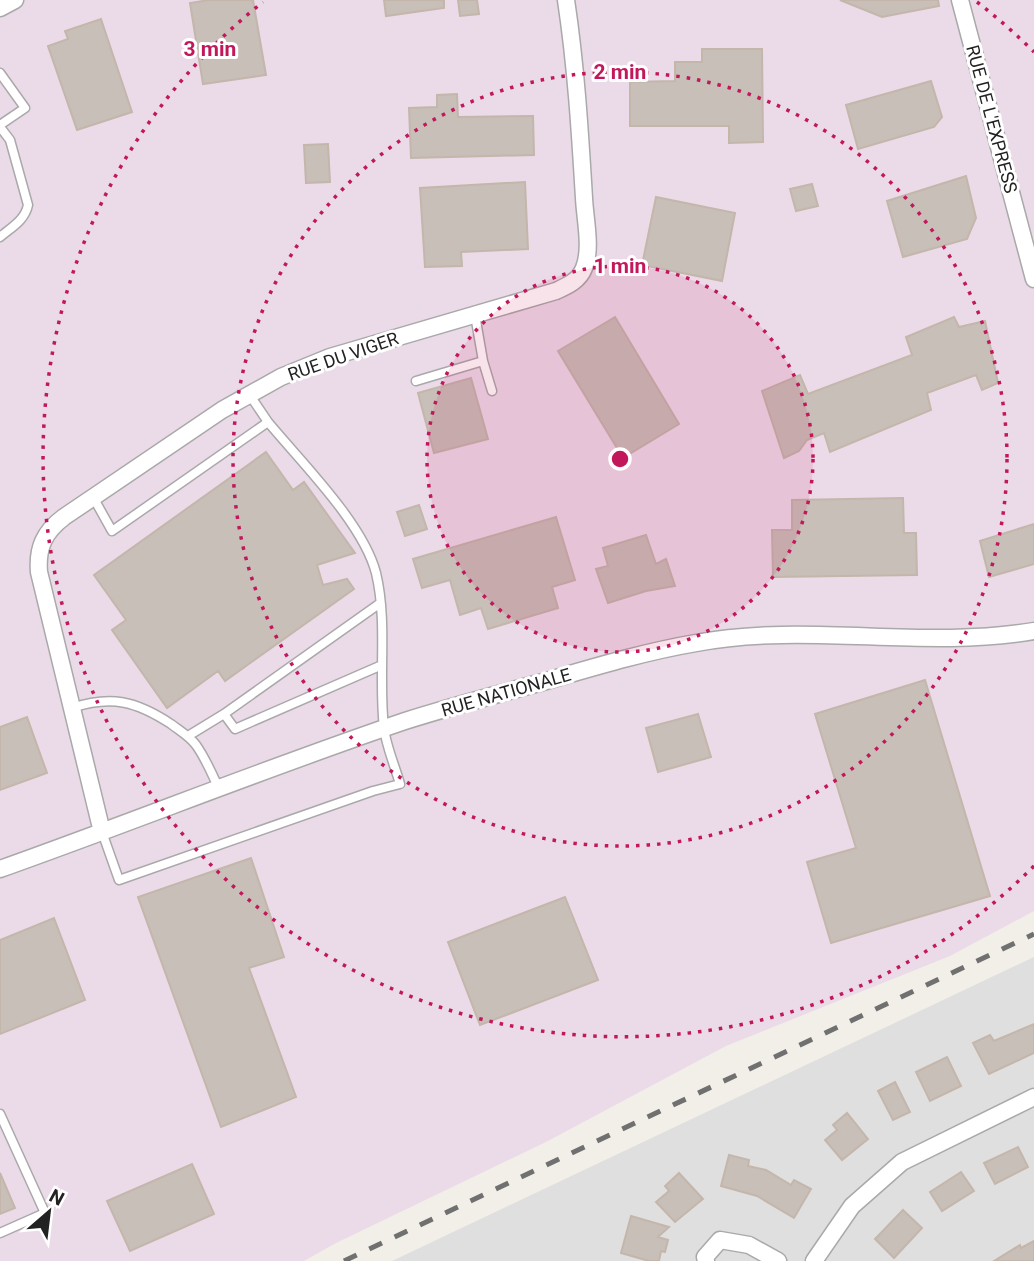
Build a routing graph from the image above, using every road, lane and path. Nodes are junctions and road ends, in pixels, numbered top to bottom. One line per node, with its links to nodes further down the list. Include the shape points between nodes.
1 (15, 0): 4 (street)
2 (566, 0): 9 (street, RUE DU VIGER, via 579,114 583,271 556,291)
3 (960, 0): 8 (street, RUE DE L'EXPRESS)
4 (0, 8)
5 (0, 73): 6 (lane, via 25,108)
6 (0, 126): 7 (lane, via 10,140 28,205 21,220)
7 (0, 236)
8 (1034, 279)
9 (475, 315): 10 (lane); 13 (street, RUE DU VIGER, via 330,358)
10 (483, 361): 11 (lane); 12 (lane)
11 (416, 381)
12 (492, 391)
13 (249, 394): 14 (lane); 15 (street, RUE DU VIGER)
14 (268, 422): 15 (lane, via 112,531); 16 (lane, via 345,515 363,544 376,572)
15 (93, 497): 19 (street, RUE DU VIGER, via 55,523 39,550 39,572)
16 (379, 604): 18 (lane); 20 (lane)
17 (1034, 631): 21 (street, RUE NATIONALE, via 943,639 807,634 718,639 613,662)
18 (382, 664): 20 (lane, via 235,729); 21 (lane)
19 (72, 708): 22 (lane, via 99,700 126,702); 24 (street, RUE DU VIGER)
20 (224, 714): 22 (lane)
21 (384, 729): 23 (street, RUE NATIONALE); 24 (lane, via 400,784 119,880)
22 (188, 736): 23 (lane)
23 (219, 789): 24 (street, RUE NATIONALE)
24 (102, 832): 25 (street, RUE NATIONALE)
25 (0, 869)
26 (1034, 1097): 31 (street, via 902,1163 852,1206)
27 (0, 1114): 28 (lane, via 45,1213)
28 (0, 1233)
29 (706, 1261): 30 (street, via 720,1240 749,1245)
30 (778, 1261)
31 (814, 1261)

